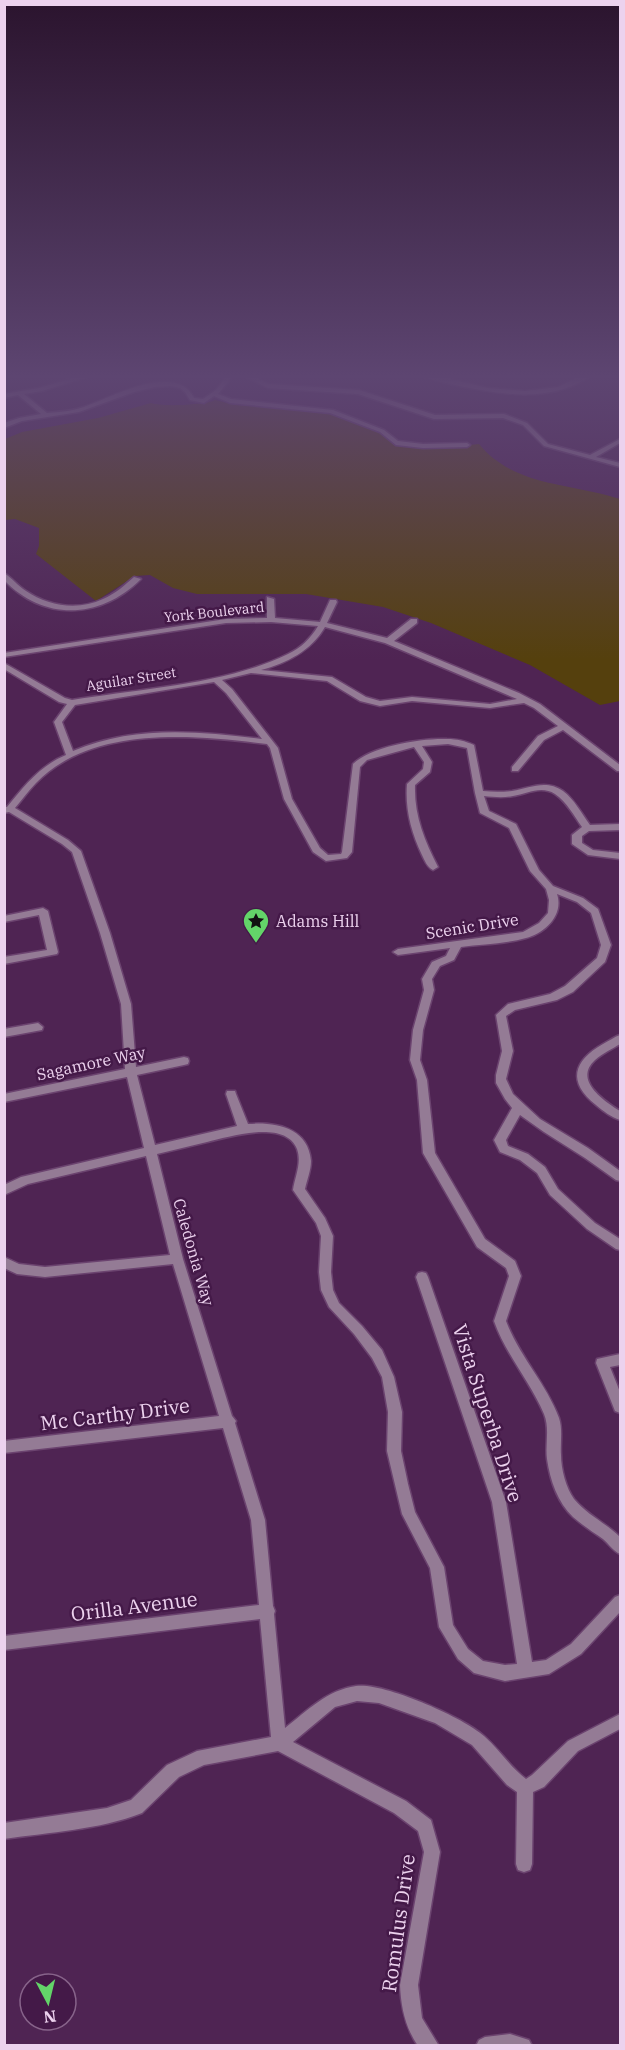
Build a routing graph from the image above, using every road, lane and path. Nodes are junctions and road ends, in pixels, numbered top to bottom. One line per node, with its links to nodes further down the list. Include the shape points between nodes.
1 (4, 575): 2 (street, via 37,601 61,607 103,602)
2 (137, 579)
3 (270, 599): 5 (street)
4 (333, 602): 7 (street)
5 (271, 620): 7 (street, York Boulevard); 9 (street, York Boulevard, via 206,624)
6 (414, 621): 8 (street)
7 (322, 624): 8 (street, York Boulevard); 11 (street, via 297,654)
8 (388, 641): 13 (street, York Boulevard)
9 (4, 655)
10 (4, 665): 14 (street)
11 (249, 672): 12 (street, Aguilar Street); 13 (street, via 329,679 380,704 412,699 490,706)
12 (216, 679): 14 (street, Aguilar Street); 16 (street)
13 (525, 700): 15 (street, York Boulevard)
14 (72, 703): 18 (street, Aguilar Street, via 58,722)
15 (565, 726): 19 (street, via 541,738); 20 (street, York Boulevard)
16 (269, 742): 17 (street, via 280,761 288,799 316,850 326,858 339,858 347,852 356,766 364,758); 18 (street, via 195,734 148,734 118,738)
17 (417, 745): 21 (street, via 453,740 471,747); 26 (street, via 428,762 427,770 411,784 409,803 416,835)
18 (70, 755): 22 (street, via 33,778)
19 (515, 769)
20 (621, 769)
21 (479, 793): 24 (street, via 505,797 530,787 553,788 566,797); 27 (street, via 485,813 513,826 535,871)
22 (7, 809): 36 (street, Caledonia Way, via 76,851 126,1004)
23 (621, 827): 24 (street)
24 (587, 828): 25 (street, via 577,835 584,850)
25 (621, 856)
26 (432, 867)
27 (550, 888): 29 (street, Scenic Drive, via 553,914 542,925 525,935); 39 (street, via 589,905 600,919 606,945 601,960 569,989 512,1007 501,1016 508,1050 500,1076 503,1087)
28 (4, 919): 31 (street, via 43,911 53,952)
29 (458, 945): 30 (street, Scenic Drive); 53 (street, via 450,958 436,964 430,972 416,1042 415,1060 422,1080 429,1153 481,1243 511,1265 515,1276 500,1322 552,1420 554,1458 564,1495 579,1513)
30 (398, 952)
31 (4, 961)
32 (38, 1027): 33 (street)
33 (4, 1033)
34 (621, 1039): 40 (street, via 584,1066 584,1083 591,1097)
35 (184, 1061): 36 (street, Sagamore Way)
36 (131, 1071): 38 (street, Sagamore Way); 42 (street, Caledonia Way)
37 (231, 1094): 41 (street)
38 (4, 1098)
39 (519, 1106): 43 (street, via 538,1124); 45 (street, via 500,1140 504,1149 541,1170 554,1192 591,1226)
40 (621, 1116)
41 (244, 1129): 42 (street); 57 (street, via 281,1128 303,1149 305,1163 299,1190 327,1236 327,1290 335,1307 377,1354 388,1377 401,1484 409,1514 437,1567 446,1627 463,1654 479,1668 505,1673)
42 (149, 1152): 44 (street, via 25,1180); 46 (street, Caledonia Way)
43 (621, 1178)
44 (4, 1191)
45 (621, 1245)
46 (177, 1259): 47 (street, via 45,1272 16,1269); 51 (street, Caledonia Way)
47 (4, 1262)
48 (422, 1276): 57 (street, Vista Superba Drive, via 499,1502)
49 (621, 1360): 50 (street, via 602,1363)
50 (621, 1407)
51 (229, 1421): 52 (street, Mc Carthy Drive); 55 (street, Caledonia Way, via 258,1520)
52 (4, 1447)
53 (621, 1547)
54 (621, 1602): 57 (street, via 576,1650 549,1666)
55 (268, 1611): 56 (street, Orilla Avenue); 59 (street, Caledonia Way)
56 (4, 1643)
57 (526, 1671)
58 (621, 1721): 60 (street, via 573,1746 538,1781)
59 (279, 1743): 60 (street, via 332,1701 357,1693 379,1695 439,1717 477,1740); 61 (street, via 203,1757 174,1771 136,1807 107,1816); 63 (street, Romulus Drive, via 400,1807 426,1826 432,1852 409,1985 409,2006 420,2036)
60 (525, 1788): 62 (street)
61 (4, 1832)
62 (524, 1864)
63 (430, 2046)
64 (485, 2046): 65 (street)
65 (523, 2046)

